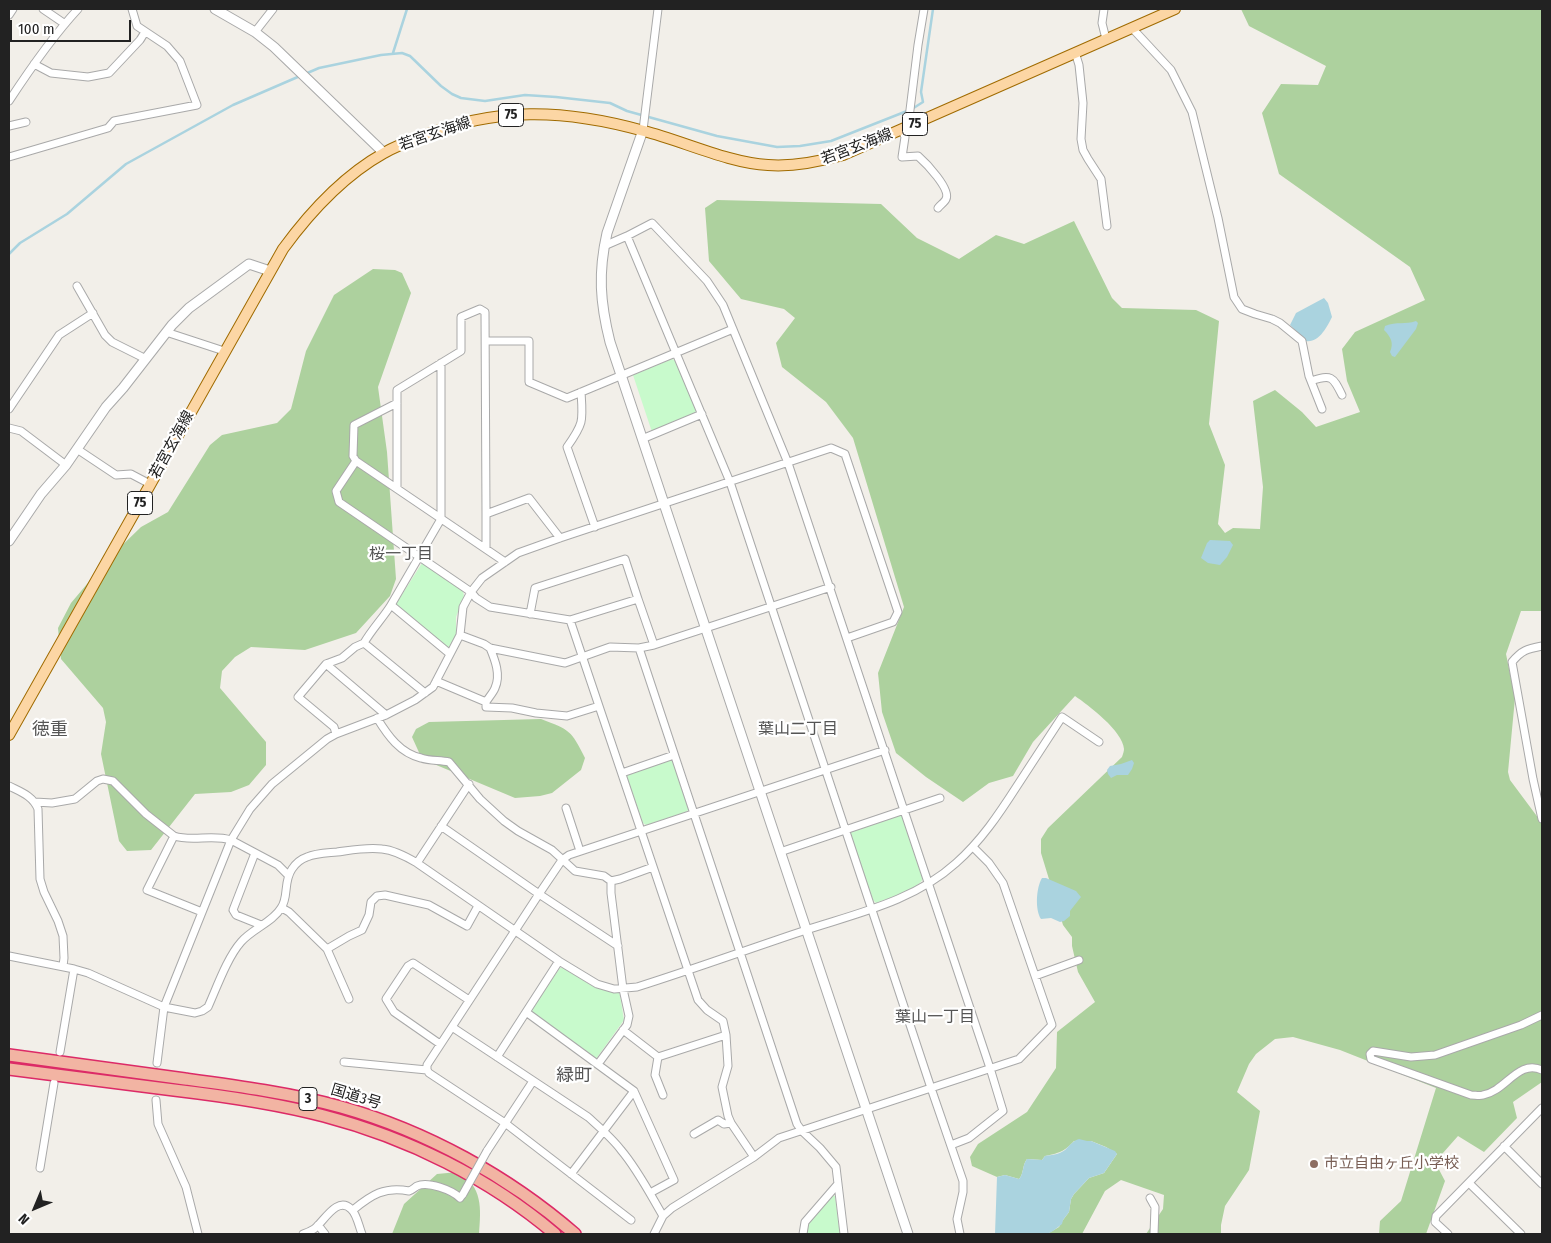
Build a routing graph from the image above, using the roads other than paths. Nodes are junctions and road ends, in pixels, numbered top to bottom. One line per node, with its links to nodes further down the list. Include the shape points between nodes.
1 (13, 9): 11 (street)
2 (43, 9): 12 (street)
3 (78, 9): 12 (street)
4 (132, 9): 14 (street, via 137,26)
5 (215, 9): 15 (street)
6 (274, 9): 15 (street)
7 (658, 9): 23 (street)
8 (924, 9): 22 (street)
9 (1104, 9): 16 (street, via 1102,22)
10 (1175, 9): 13 (main road, 若宮玄海線 / 75)
11 (9, 15)
12 (65, 24): 18 (street)
13 (1132, 28): 16 (main road, 若宮玄海線 / 75); 41 (street, via 1170,70 1192,112 1234,297 1242,309 1278,322 1302,341)
14 (145, 32): 18 (street, via 113,71 104,74 88,77 51,73); 25 (street, via 167,46 180,61 197,105 114,121 108,128)
15 (255, 32): 24 (street, via 294,64)
16 (1106, 39): 17 (main road, 若宮玄海線 / 75)
17 (1075, 52): 22 (main road, 若宮玄海線 / 75); 27 (street, via 1083,102 1083,150 1101,178)
18 (34, 64): 19 (street)
19 (9, 101)
20 (26, 122): 21 (street)
21 (9, 126)
22 (905, 128): 23 (main road, 若宮玄海線 / 75, via 843,155 786,166 716,154); 26 (street, via 902,157 918,156 947,192 947,198)
23 (643, 130): 24 (main road, 若宮玄海線 / 75, via 581,117 526,113 440,128); 29 (street)
24 (384, 153): 30 (main road, 若宮玄海線 / 75, via 340,185 313,211)
25 (9, 157)
26 (938, 208)
27 (1107, 226)
28 (627, 236): 29 (street); 33 (street, via 652,223 708,281); 37 (street)
29 (604, 246): 40 (street, via 602,305)
30 (270, 270): 34 (street, via 250,264 189,308); 36 (main road, 若宮玄海線 / 75)
31 (78, 286): 32 (street)
32 (93, 313): 38 (street, via 105,336); 45 (street, via 59,335)
33 (733, 329): 37 (street); 52 (street)
34 (166, 332): 36 (street); 38 (street)
35 (486, 341): 39 (street, via 485,312 480,309 461,317 461,351); 42 (street, via 529,341 529,382 567,398); 58 (street)
36 (224, 351): 55 (main road, 若宮玄海線 / 75)
37 (677, 353): 40 (street); 47 (street)
38 (146, 359): 50 (street, via 106,407)
39 (441, 363): 44 (street, via 397,390); 59 (street)
40 (621, 376): 42 (street); 49 (street)
41 (1311, 381): 43 (street, via 1329,377); 46 (street)
42 (581, 392): 60 (street, via 583,416 580,429 567,447)
43 (1342, 396)
44 (397, 403): 51 (street, via 354,426 353,456); 56 (street)
45 (9, 409)
46 (1322, 409)
47 (702, 414): 49 (street); 54 (street)
48 (9, 428): 53 (street, via 21,431)
49 (642, 439): 57 (street)
50 (77, 449): 53 (street); 55 (street, via 116,475 131,474)
51 (356, 461): 56 (street); 64 (street, via 336,490 339,502)
52 (788, 462): 54 (street); 66 (street); 75 (street, via 831,448 845,454 898,612 892,622)
53 (66, 465): 62 (street, via 41,494)
54 (730, 482): 57 (street); 70 (street)
55 (150, 484): 90 (main road, 若宮玄海線 / 75)
56 (397, 488): 59 (street)
57 (664, 504): 60 (street); 73 (street)
58 (486, 514): 61 (street, via 530,498); 63 (street)
59 (441, 519): 63 (street); 64 (street)
60 (595, 527): 61 (street)
61 (560, 538): 65 (street, via 518,553)
62 (9, 541)
63 (486, 549): 65 (street)
64 (420, 557): 67 (street); 69 (street)
65 (505, 562): 67 (street, via 482,578)
66 (830, 587): 70 (street); 75 (street)
67 (471, 592): 71 (street, via 490,607); 74 (street, via 463,607)
68 (638, 599): 71 (street, via 625,559 535,588); 72 (street); 77 (street)
69 (391, 605): 76 (street); 81 (street)
70 (771, 607): 73 (street); 95 (street)
71 (530, 614): 72 (street)
72 (570, 620): 82 (street)
73 (705, 629): 77 (street); 99 (street)
74 (460, 635): 79 (street); 81 (street)
75 (847, 638): 93 (street)
76 (364, 643): 83 (street); 85 (street)
77 (654, 645): 80 (street)
78 (1542, 646): 105 (street, via 1526,649 1512,662)
79 (490, 648): 82 (street, via 566,663); 86 (street, via 497,676 496,687)
80 (639, 648): 82 (street, via 610,647); 94 (street)
81 (450, 654): 84 (street)
82 (583, 657): 87 (street)
83 (326, 664): 88 (street); 91 (street, via 298,697 334,727)
84 (436, 681): 85 (street); 86 (street)
85 (425, 693): 88 (street)
86 (486, 702): 87 (street, via 486,707 567,716)
87 (599, 706): 96 (street)
88 (386, 715): 89 (street)
89 (377, 718): 91 (street); 97 (street, via 403,750 422,759 449,762)
90 (9, 734)
91 (336, 734): 110 (street, via 272,784 250,809)
92 (1098, 742): 111 (street, via 1062,717 1004,806)
93 (885, 750): 95 (street); 103 (street)
94 (674, 755): 96 (street); 104 (street)
95 (826, 769): 99 (street); 107 (street)
96 (622, 774): 108 (street)
97 (469, 784): 106 (street); 115 (street, via 504,821 552,850)
98 (9, 786): 101 (street, via 27,794)
99 (760, 791): 104 (street); 113 (street)
100 (940, 798): 103 (street)
101 (35, 802): 109 (street, via 75,799 103,779 113,782); 135 (street, via 40,879 63,936)
102 (566, 808): 112 (street)
103 (904, 810): 107 (street); 120 (street)
104 (694, 813): 108 (street); 131 (street)
105 (1542, 819)
106 (441, 826): 116 (street); 121 (street)
107 (845, 830): 113 (street); 124 (street)
108 (641, 831): 112 (street); 117 (street)
109 (174, 836): 110 (street); 125 (street, via 147,890)
110 (231, 840): 114 (street); 125 (street)
111 (973, 846): 120 (street); 138 (street, via 1003,883)
112 (580, 851): 115 (street)
113 (780, 852): 127 (street)
114 (254, 853): 118 (street, via 278,865); 126 (street, via 233,910 236,915)
115 (562, 860): 119 (street, via 575,871); 121 (street)
116 (417, 863): 118 (street, via 383,849 366,848 307,857 300,860); 122 (street)
117 (653, 867): 119 (street); 137 (street)
118 (288, 875): 123 (street)
119 (611, 880): 129 (street)
120 (928, 883): 124 (street, via 901,899); 156 (street)
121 (539, 894): 128 (street); 129 (street)
122 (478, 906): 128 (street); 130 (street, via 467,926 429,905 377,896 370,902 369,915 362,930)
123 (282, 908): 126 (street); 130 (street)
124 (872, 910): 127 (street); 162 (street)
125 (202, 912): 142 (street)
126 (261, 925): 142 (street, via 240,943 208,1007 195,1013)
127 (806, 930): 131 (street); 167 (street)
128 (515, 931): 134 (street); 141 (street)
129 (618, 946): 139 (street)
130 (327, 950): 140 (street)
131 (740, 953): 137 (street); 171 (street)
132 (9, 956): 135 (street)
133 (1078, 960): 138 (street)
134 (559, 961): 139 (street, via 597,984); 143 (street)
135 (63, 966): 136 (street)
136 (74, 968): 142 (street); 149 (street)
137 (688, 971): 139 (street); 147 (street, via 698,1000 723,1021)
138 (1035, 976): 156 (street, via 1052,1025 1019,1059)
139 (623, 989): 146 (street, via 629,1016)
140 (349, 999)
141 (469, 1000): 145 (street); 148 (street, via 413,964 408,966 386,999 394,1012)
142 (164, 1007): 154 (street)
143 (526, 1012): 151 (street); 155 (street)
144 (1542, 1015): 159 (street, via 1435,1055 1412,1058 1374,1051 1370,1054 1371,1059 1471,1095 1484,1095 1497,1089 1525,1067)
145 (452, 1027): 148 (street); 151 (street)
146 (623, 1030): 152 (street); 155 (street)
147 (726, 1035): 152 (street); 169 (street, via 728,1066 722,1087)
148 (440, 1044): 158 (street)
149 (60, 1052)
150 (9, 1055): 192 (highway, 国道3号 / 3, via 263,1090 385,1121 442,1146 500,1178)
151 (497, 1057): 160 (street)
152 (658, 1057): 164 (street, via 655,1075)
153 (344, 1062): 158 (street)
154 (158, 1063)
155 (598, 1064): 163 (street)
156 (990, 1068): 162 (street); 173 (street, via 1004,1111 969,1138)
157 (9, 1069): 191 (highway, 国道3号 / 3, via 231,1097 348,1123 410,1145 465,1173 516,1204)
158 (427, 1070): 168 (street)
159 (1542, 1070)
160 (533, 1081): 168 (street); 170 (street)
161 (54, 1083): 176 (street)
162 (932, 1088): 167 (street); 173 (street)
163 (634, 1091): 170 (street); 181 (street, via 674,1180)
164 (663, 1095)
165 (156, 1100): 187 (street, via 158,1124 186,1187)
166 (1542, 1109): 174 (street)
167 (866, 1110): 171 (street); 196 (street)
168 (505, 1123): 177 (street); 183 (street, bridge, via 460,1198 441,1187 418,1185 410,1191 380,1192)
169 (731, 1123): 172 (street, via 724,1124 718,1120); 175 (street)
170 (604, 1131): 177 (street); 181 (street, via 622,1150)
171 (802, 1131): 175 (street, via 779,1138); 180 (street, via 836,1167)
172 (694, 1134)
173 (951, 1145): 197 (street, via 963,1181 957,1220)
174 (1504, 1146): 178 (street); 179 (street)
175 (754, 1157): 184 (street)
176 (40, 1168)
177 (571, 1174): 185 (street)
178 (1468, 1183): 199 (street, via 1436,1216 1435,1222); 200 (street)
179 (1542, 1184)
180 (837, 1185): 194 (street, via 805,1222); 195 (street)
181 (650, 1193): 184 (street)
182 (1150, 1198): 198 (street, via 1155,1207)
183 (352, 1210): 186 (street, via 346,1205 338,1206); 190 (street)
184 (663, 1216): 193 (street)
185 (631, 1220)
186 (318, 1225): 188 (street); 189 (street)
187 (198, 1234)
188 (303, 1234)
189 (325, 1234)
190 (362, 1234)
191 (556, 1234)
192 (575, 1234)
193 (654, 1234)
194 (803, 1234)
195 (844, 1234)
196 (908, 1234)
197 (960, 1234)
198 (1154, 1234)
199 (1448, 1234)
200 (1521, 1234)

